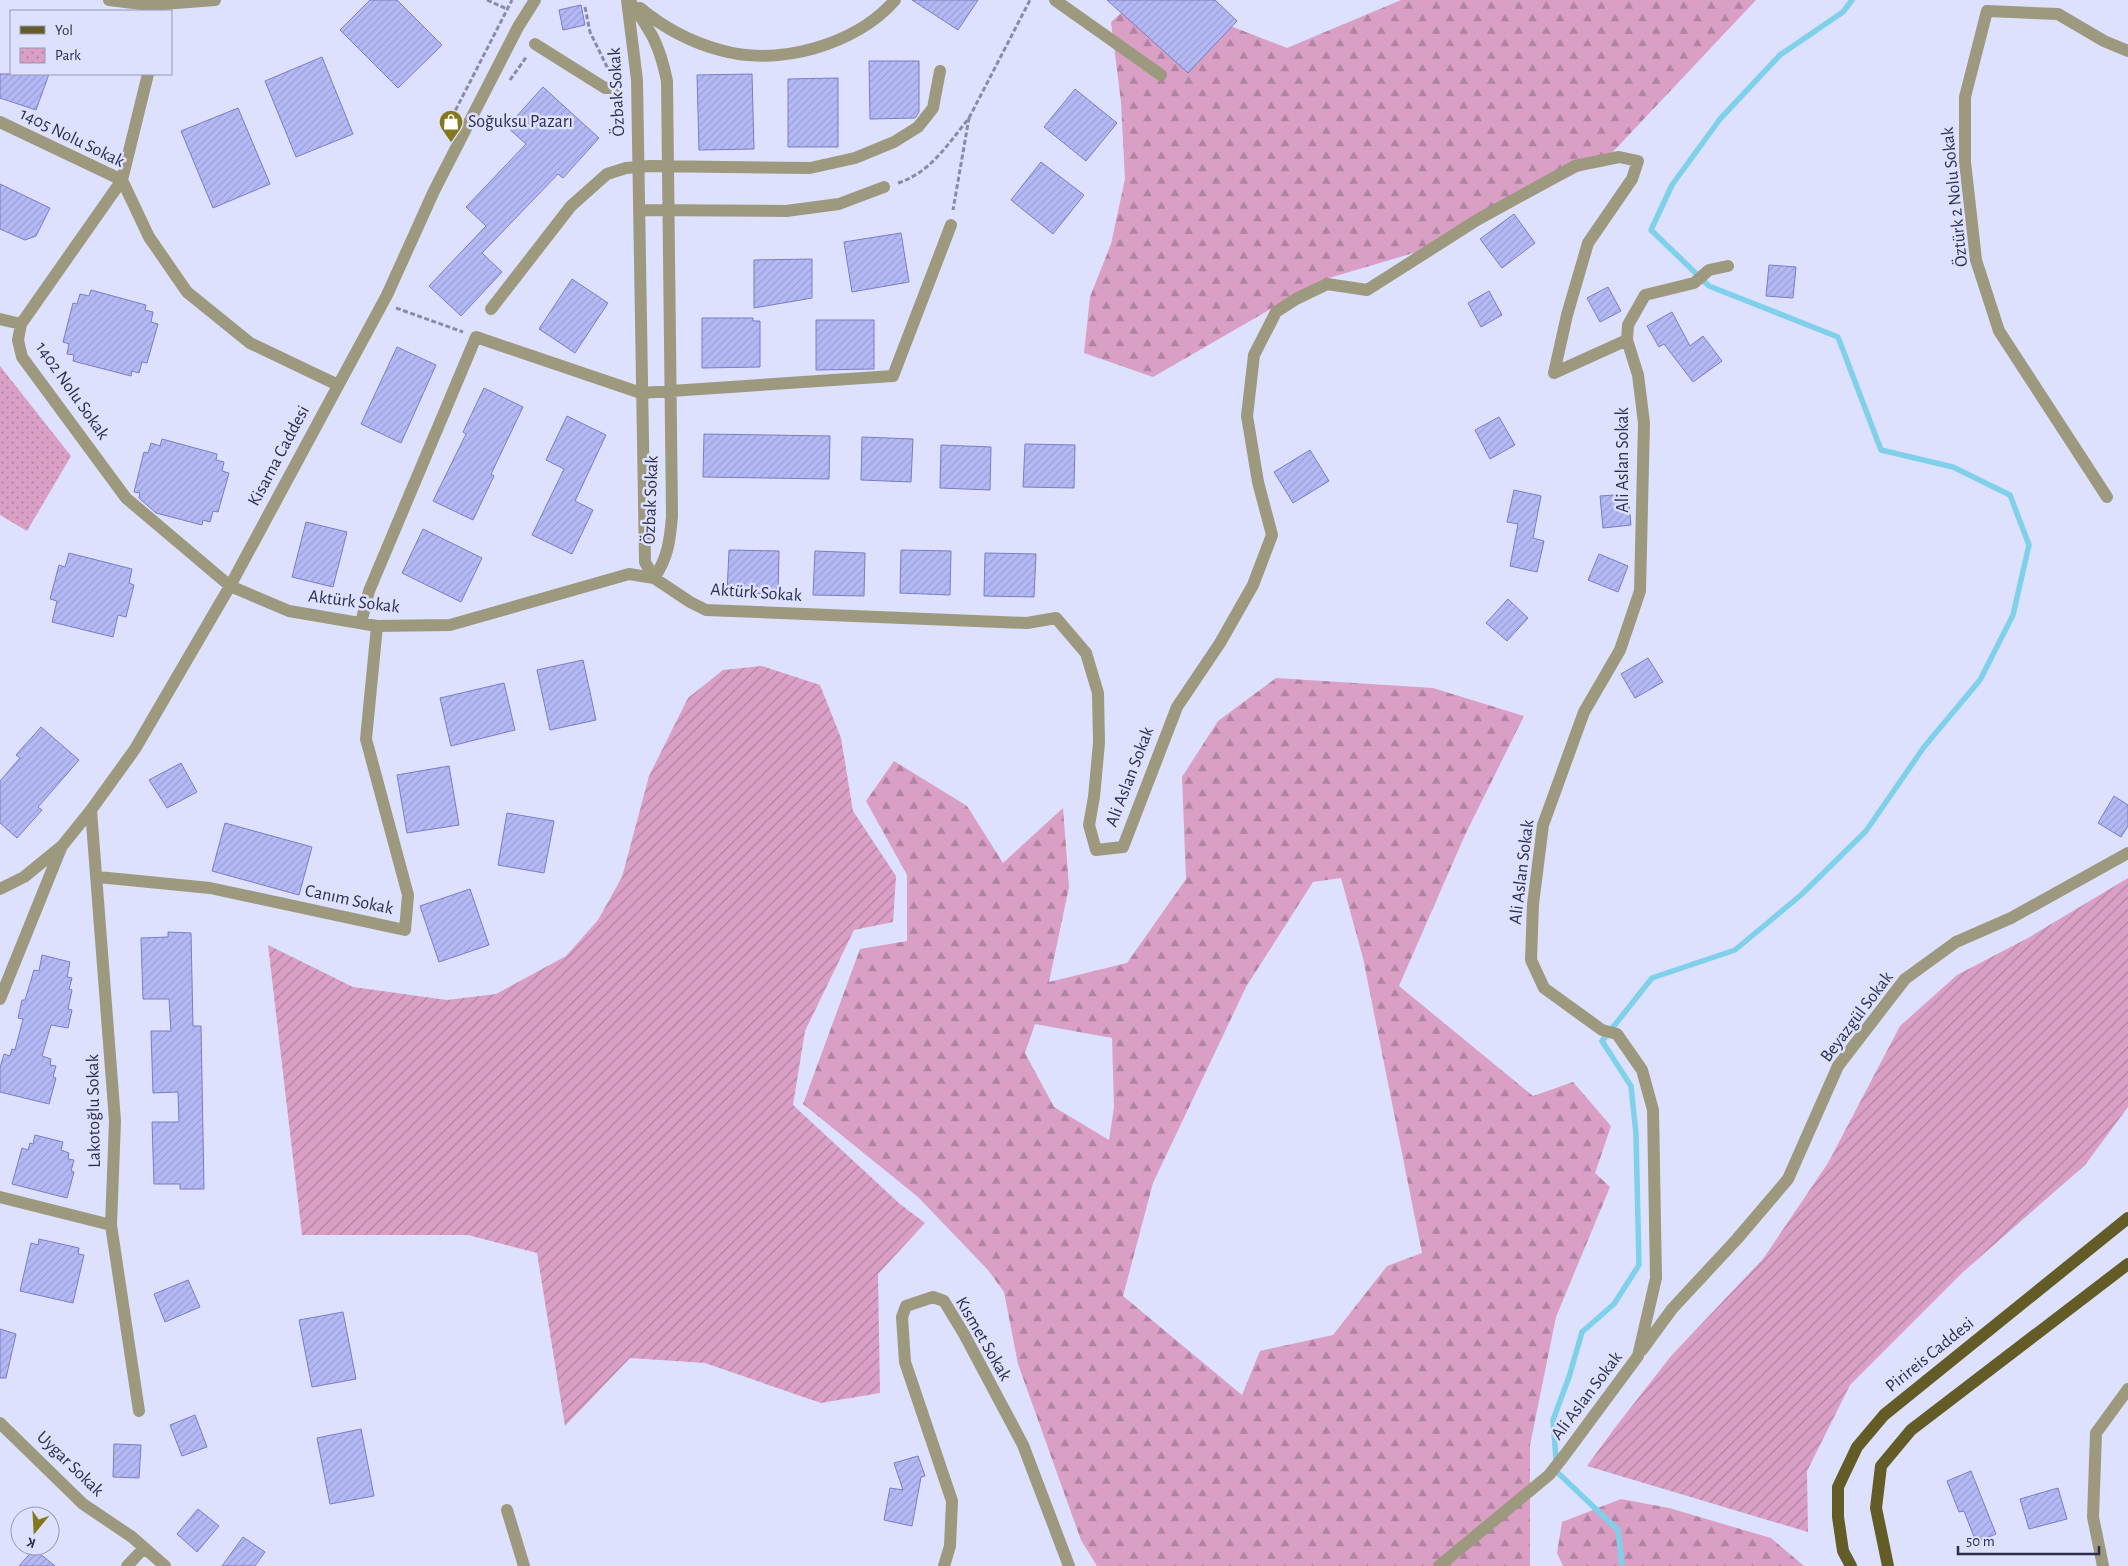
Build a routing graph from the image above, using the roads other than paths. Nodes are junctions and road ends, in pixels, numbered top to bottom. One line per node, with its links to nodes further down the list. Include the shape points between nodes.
1 (109, 0): 7 (street)
2 (215, 0): 7 (street)
3 (535, 0): 27 (street, Kisarna Caddesi, via 434,191 386,295)
4 (629, 0): 5 (street, via 687,39 722,51 759,55 796,52 845,39); 15 (street, Özbak Sokak, via 656,38 661,52 666,81); 16 (street, Özbak Sokak, via 636,80)
5 (895, 0)
6 (1055, 0): 12 (street)
7 (164, 8)
8 (535, 44): 13 (street, via 605,88)
9 (2128, 51): 30 (street, Öztürk 2 Nolu Sokak, via 2058,14 1988,11 1965,97 1966,162 1976,260 1998,332)
10 (940, 72): 15 (street, via 933,108 918,127 894,142 855,158 810,168)
11 (148, 75): 17 (street)
12 (1161, 75)
13 (616, 88)
14 (0, 122): 17 (street, 1405 Nolu Sokak)
15 (668, 166): 16 (street); 20 (street, Özbak Sokak)
16 (638, 167): 19 (street, Özbak Sokak); 23 (street, via 607,174 571,206)
17 (122, 180): 25 (street); 27 (street, 1405 Nolu Sokak, via 149,237 187,292 250,343)
18 (884, 187): 20 (street, via 839,204 786,211)
19 (639, 210): 20 (street); 29 (street, Özbak Sokak)
20 (668, 211): 28 (street, Özbak Sokak)
21 (951, 225): 28 (street, via 893,376)
22 (1728, 266): 26 (street, via 1709,270 1694,283 1645,294 1628,325)
23 (491, 309)
24 (0, 318): 25 (street)
25 (21, 324): 32 (street, 1402 Nolu Sokak, via 18,340 22,357 126,498)
26 (1627, 340): 37 (street, Ali Aslan Sokak, via 1554,373 1588,243 1632,179 1638,161 1618,157 1575,166 1477,220 1367,290 1327,284 1276,312 1254,356 1247,416 1258,482 1272,535 1253,585 1220,643 1177,707 1123,847); 46 (street, Ali Aslan Sokak, via 1638,375 1644,423 1640,591 1620,650 1584,712 1543,825 1532,904 1531,960 1544,988 1602,1030 1617,1034 1642,1070 1653,1110 1656,1278)
27 (338, 385): 32 (street, Kisarna Caddesi)
28 (670, 391): 29 (street); 31 (street, Özbak Sokak, via 672,516 670,539)
29 (641, 393): 31 (street, Özbak Sokak, via 645,562); 33 (street, via 476,337 369,591)
30 (2107, 497)
31 (654, 578): 34 (street, Aktürk Sokak, via 629,574 450,625); 37 (street, Aktürk Sokak, via 706,610 1027,623 1056,618 1086,652 1098,693 1099,743 1089,825)
32 (230, 586): 33 (street, Aktürk Sokak, via 289,611); 35 (street, Kisarna Caddesi, via 135,748)
33 (361, 623): 34 (street, Aktürk Sokak)
34 (376, 626): 39 (street, Canım Sokak, via 366,738 408,895 405,930 210,888)
35 (91, 810): 36 (street, Kisarna Caddesi); 39 (street, Lakotoğlu Sokak)
36 (62, 846): 40 (street, Kisarna Caddesi, via 24,877); 41 (street)
37 (1096, 850)
38 (2128, 853): 46 (street, Beyazgül Sokak, via 2011,918 1956,942 1905,979 1838,1066 1788,1179 1737,1240 1672,1309)
39 (98, 877): 44 (street, Lakotoğlu Sokak, via 115,1121)
40 (0, 889)
41 (0, 1000)
42 (0, 1197): 44 (street)
43 (2128, 1218): 58 (main road, Pirireis Caddesi, via 1884,1415 1857,1447 1838,1487 1843,1551)
44 (111, 1225): 48 (street, Lakotoğlu Sokak)
45 (2128, 1264): 59 (main road, via 1911,1430 1881,1466 1876,1508)
46 (1638, 1356): 57 (street, Ali Aslan Sokak, via 1549,1475)
47 (2128, 1389): 60 (street, via 2096,1433 2093,1517)
48 (139, 1411)
49 (0, 1423): 51 (street, Uygar Sokak, via 84,1504)
50 (508, 1510): 54 (street)
51 (144, 1548): 52 (street); 53 (street, Uygar Sokak)
52 (127, 1566)
53 (165, 1566)
54 (524, 1566)
55 (944, 1566): 56 (street, Kısmet Sokak, via 950,1546 952,1501 905,1362 902,1317 906,1306 933,1297 944,1301 1023,1445)
56 (1069, 1566)
57 (1439, 1566)
58 (1851, 1566)
59 (1888, 1566)
60 (2103, 1566)

